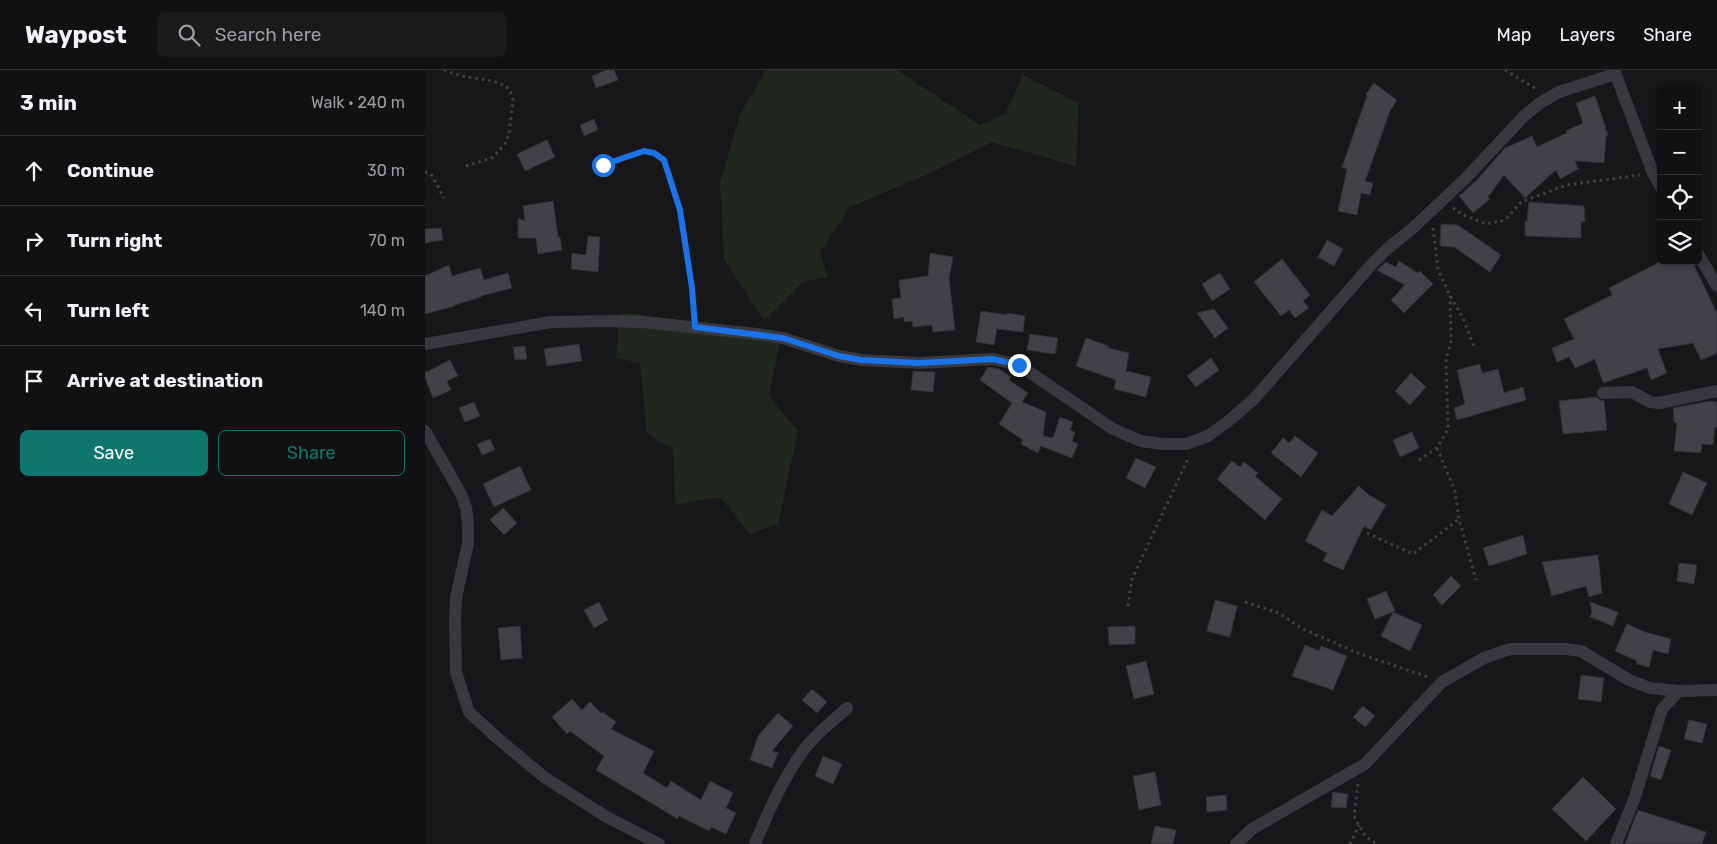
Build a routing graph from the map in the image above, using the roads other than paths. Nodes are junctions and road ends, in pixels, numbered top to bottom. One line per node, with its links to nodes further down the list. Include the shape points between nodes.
1 (1615, 72): 2 (street); 5 (street, via 1550,96 1524,116 1465,178 1372,264 1253,400 1208,436 1187,444 1141,441 1113,429 1019,365 993,359 919,363 861,360 783,338 611,321 551,322)
2 (1657, 180)
3 (1702, 261): 4 (street)
4 (1717, 286)
5 (425, 344)
6 (1717, 391): 7 (street, via 1659,403 1650,402 1633,392)
7 (1603, 393)
8 (425, 431): 12 (street, via 466,508 468,543 455,619 456,672 469,712 544,777 605,816)
9 (1717, 690): 10 (street)
10 (1679, 691): 14 (street, via 1639,685 1581,651 1510,649 1484,658 1442,682 1365,764 1252,828); 15 (street, via 1662,709 1635,796)
11 (847, 708): 13 (street, via 803,751 786,777)
12 (659, 844)
13 (755, 844)
14 (1236, 844)
15 (1616, 844)

